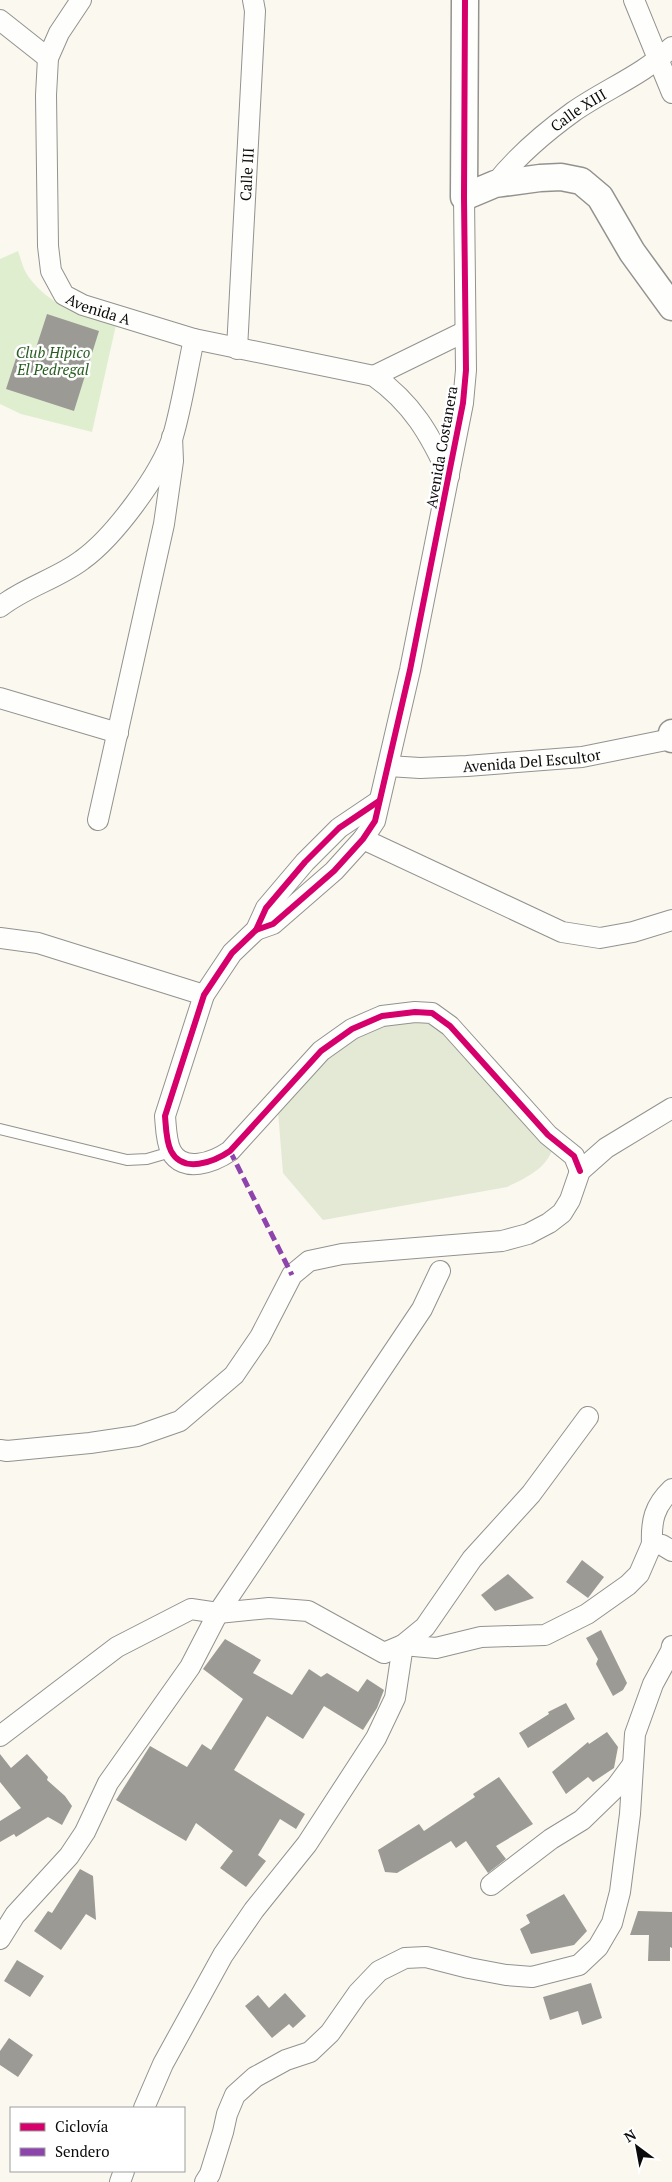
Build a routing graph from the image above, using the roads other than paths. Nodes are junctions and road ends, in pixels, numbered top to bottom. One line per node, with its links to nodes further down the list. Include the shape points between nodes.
1 (81, 0): 7 (street, Avenida A, via 59,33)
2 (253, 0): 14 (street, Calle III, via 256,11)
3 (465, 0): 10 (street, Avenida Costanera)
4 (634, 0): 6 (street)
5 (0, 20): 7 (street)
6 (665, 54): 8 (street); 9 (street, Calle XIII, via 574,112 516,158)
7 (48, 58): 13 (street, Avenida A, via 48,246 51,271 64,294 83,305)
8 (672, 94)
9 (495, 184): 10 (street); 11 (street, via 561,178 587,185 600,197 632,252)
10 (464, 197): 12 (street, Avenida Costanera)
11 (672, 307)
12 (464, 332): 15 (street); 17 (street, Avenida Costanera, via 466,370 463,403)
13 (194, 339): 14 (street, Avenida A); 16 (street)
14 (237, 350): 15 (street, Avenida A)
15 (374, 376): 17 (street, Avenida A, via 394,390 417,417 433,440)
16 (172, 437): 18 (street, via 143,492 93,552 68,570 15,595); 20 (street, via 173,461 164,524)
17 (450, 476): 22 (street, Avenida Costanera)
18 (0, 607)
19 (0, 698): 20 (street)
20 (118, 733): 24 (street)
21 (672, 737): 22 (street, Avenida Del Escultor, via 582,757 467,766)
22 (388, 766): 23 (street, Avenida Costanera)
23 (379, 801): 25 (street, Avenida Costanera, via 376,821); 27 (street, via 339,828 305,862 266,908)
24 (98, 820)
25 (363, 839): 26 (street, via 562,932 600,938); 27 (street, Avenida Costanera, via 303,899 273,924)
26 (672, 920)
27 (256, 930): 29 (street, via 232,953)
28 (0, 938): 29 (street, via 38,943)
29 (204, 995): 32 (street, via 165,1116)
30 (672, 1108): 33 (street, via 606,1148)
31 (0, 1129): 32 (lane, via 127,1160 147,1159)
32 (171, 1152): 33 (street, via 181,1161 203,1165 218,1160 230,1151 321,1051 352,1029 382,1016 415,1012 432,1013 450,1026 548,1134 574,1156)
33 (580, 1170): 36 (street, via 562,1213 528,1234 502,1241 342,1254 309,1261 292,1275 260,1336 234,1375 180,1421 137,1436)
34 (440, 1271): 40 (street, via 422,1308)
35 (588, 1417): 41 (street, via 531,1494 472,1559 425,1626)
36 (0, 1450)
37 (672, 1489): 38 (street, via 658,1506 651,1523)
38 (652, 1544): 39 (street); 41 (street, via 638,1574 628,1585 587,1614 545,1635 482,1637 436,1648)
39 (672, 1551)
40 (218, 1614): 41 (street, via 269,1608 308,1611 384,1653); 43 (street, via 191,1609 117,1648); 46 (street, via 190,1667 108,1783 85,1832 69,1856 15,1915)
41 (403, 1645): 47 (street, via 395,1698 376,1738 307,1844 223,1955 163,2064)
42 (672, 1646): 44 (street, via 653,1684 636,1734)
43 (0, 1736)
44 (633, 1764): 45 (street, via 616,1787 582,1820 551,1839); 48 (street, via 620,1892 612,1923 598,1947 579,1965 532,1977 506,1975 426,1957 405,1958 379,1971 358,1993 330,2033 310,2052 255,2076 235,2095)
45 (491, 1885)
46 (0, 1939)
47 (144, 2107)
48 (205, 2182)

